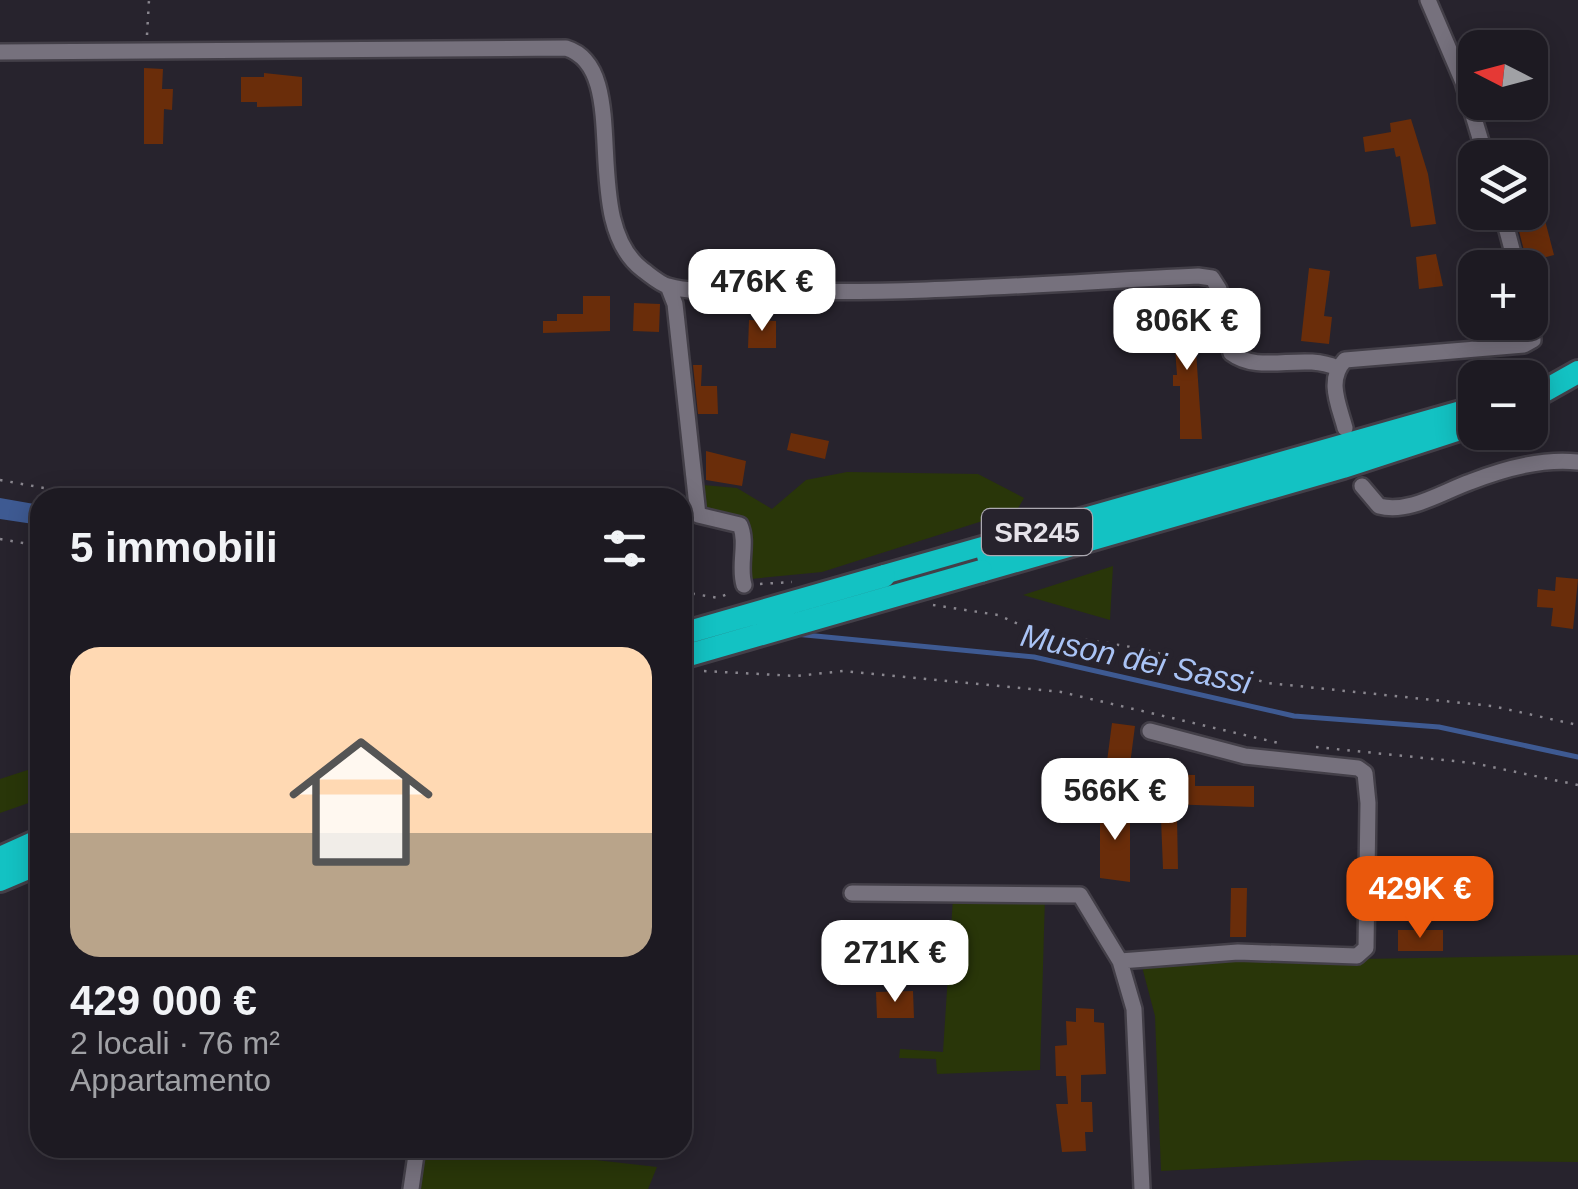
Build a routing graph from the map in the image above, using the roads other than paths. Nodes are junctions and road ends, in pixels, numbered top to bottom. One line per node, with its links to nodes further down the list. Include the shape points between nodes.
1 (1428, 0): 3 (street)
2 (0, 52): 4 (street, via 581,52 600,79 606,192 617,236 639,267)
3 (1481, 140)
4 (668, 286): 6 (street, via 834,293 1198,276 1212,278 1219,289 1231,354 1240,361 1312,360); 14 (street, via 698,515 740,525)
5 (1533, 340): 6 (street, via 1372,355 1344,360)
6 (1337, 368): 10 (street, via 1334,384)
7 (1578, 372): 8 (highway)
8 (1548, 386)
9 (1458, 413): 15 (highway, SR245, bridge)
10 (1345, 428)
11 (1458, 430): 16 (highway, SR245, bridge)
12 (1578, 462): 13 (street, via 1544,462 1401,508 1380,506)
13 (1362, 486)
14 (744, 586)
15 (692, 631)
16 (692, 664)
17 (1150, 730): 23 (street, via 1245,756 1364,773 1366,948 1357,956 1238,952)
18 (30, 844): 19 (highway)
19 (0, 858)
20 (30, 867): 21 (highway)
21 (0, 880)
22 (852, 893): 23 (street, via 1080,896)
23 (1120, 960): 26 (street, via 1138,1044)
24 (416, 1158): 25 (street)
25 (411, 1189)
26 (1142, 1189)

